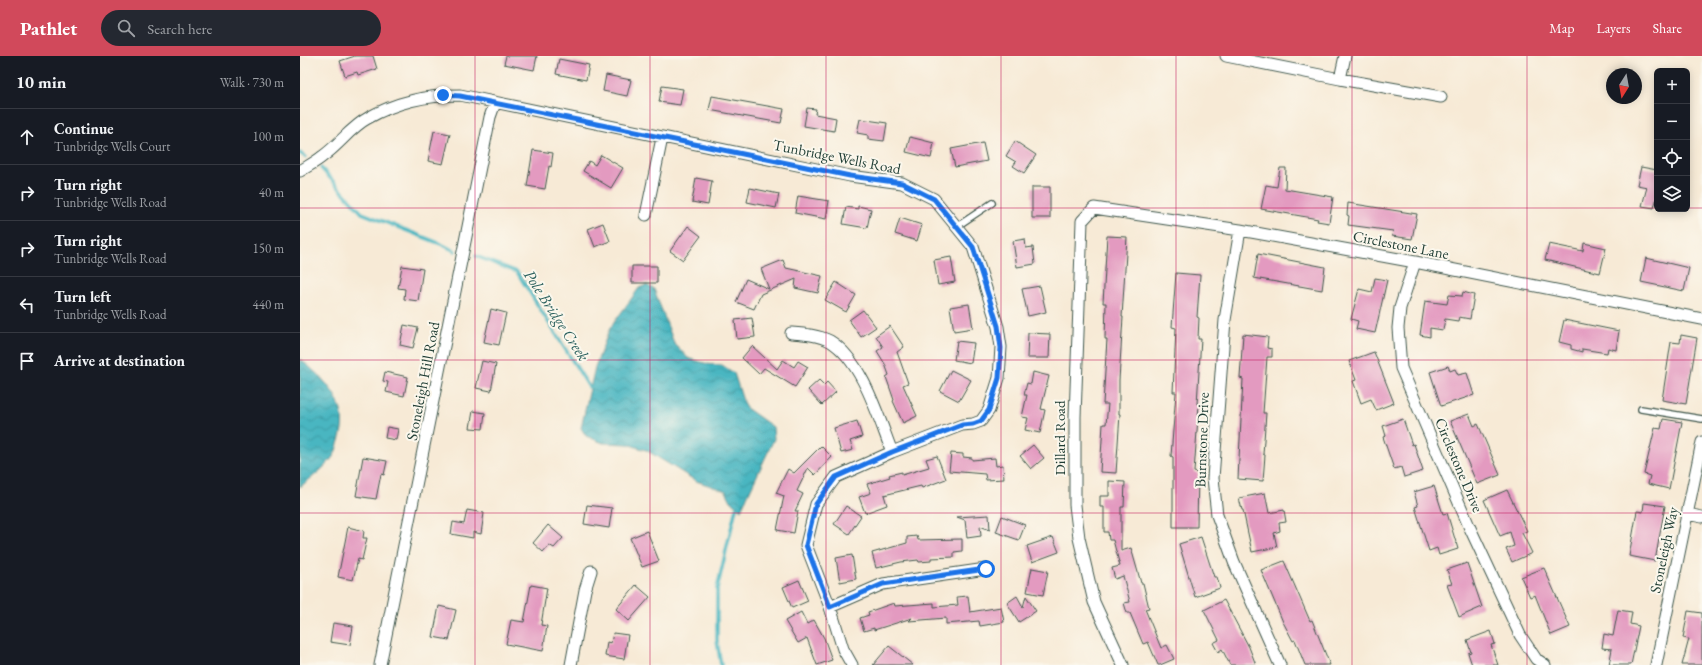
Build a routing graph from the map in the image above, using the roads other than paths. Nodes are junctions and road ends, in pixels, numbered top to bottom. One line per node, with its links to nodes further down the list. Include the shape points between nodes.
1 (1226, 56): 3 (street)
2 (1345, 56): 3 (street)
3 (1340, 80): 4 (street)
4 (1440, 98)
5 (495, 103): 6 (street, Tunbridge Wells Road); 7 (street, Tunbridge Wells Road, via 443,95 394,105 367,118 323,156); 25 (street, Stoneleigh Hill Road, via 490,117)
6 (662, 138): 10 (street); 11 (street, Tunbridge Wells Road, via 850,176 902,183 934,199)
7 (300, 171)
8 (992, 203): 11 (lane)
9 (1094, 208): 12 (street, Circlestone Lane); 28 (street, Dillard Road, via 1082,221 1074,417 1075,504 1094,602)
10 (646, 215)
11 (956, 227): 19 (street, Tunbridge Wells Road, via 973,247 998,326 1001,348 999,378 989,410 981,421 962,425)
12 (1240, 230): 13 (street, Circlestone Lane); 29 (street, Burnstone Drive, via 1225,320 1213,478 1217,515 1224,536)
13 (1415, 262): 14 (street, Circlestone Lane); 30 (street, Circlestone Drive, via 1400,308 1398,328 1401,368 1469,526 1520,635 1536,659)
14 (1702, 319)
15 (791, 333): 19 (street, via 810,334 830,341 851,360 861,377)
16 (1641, 409): 17 (lane)
17 (1702, 419)
18 (1702, 442): 20 (street, Stoneleigh Way)
19 (892, 452): 24 (street, Tunbridge Wells Road, via 836,477 816,504 806,545)
20 (1687, 514): 21 (street); 31 (street, Stoneleigh Way)
21 (1702, 517)
22 (986, 569): 24 (street, via 883,584)
23 (591, 571): 26 (street)
24 (830, 607): 27 (street, Tunbridge Wells Road, via 843,648)
25 (380, 665)
26 (571, 665)
27 (852, 665)
28 (1122, 665)
29 (1280, 665)
30 (1545, 665)
31 (1656, 665)

